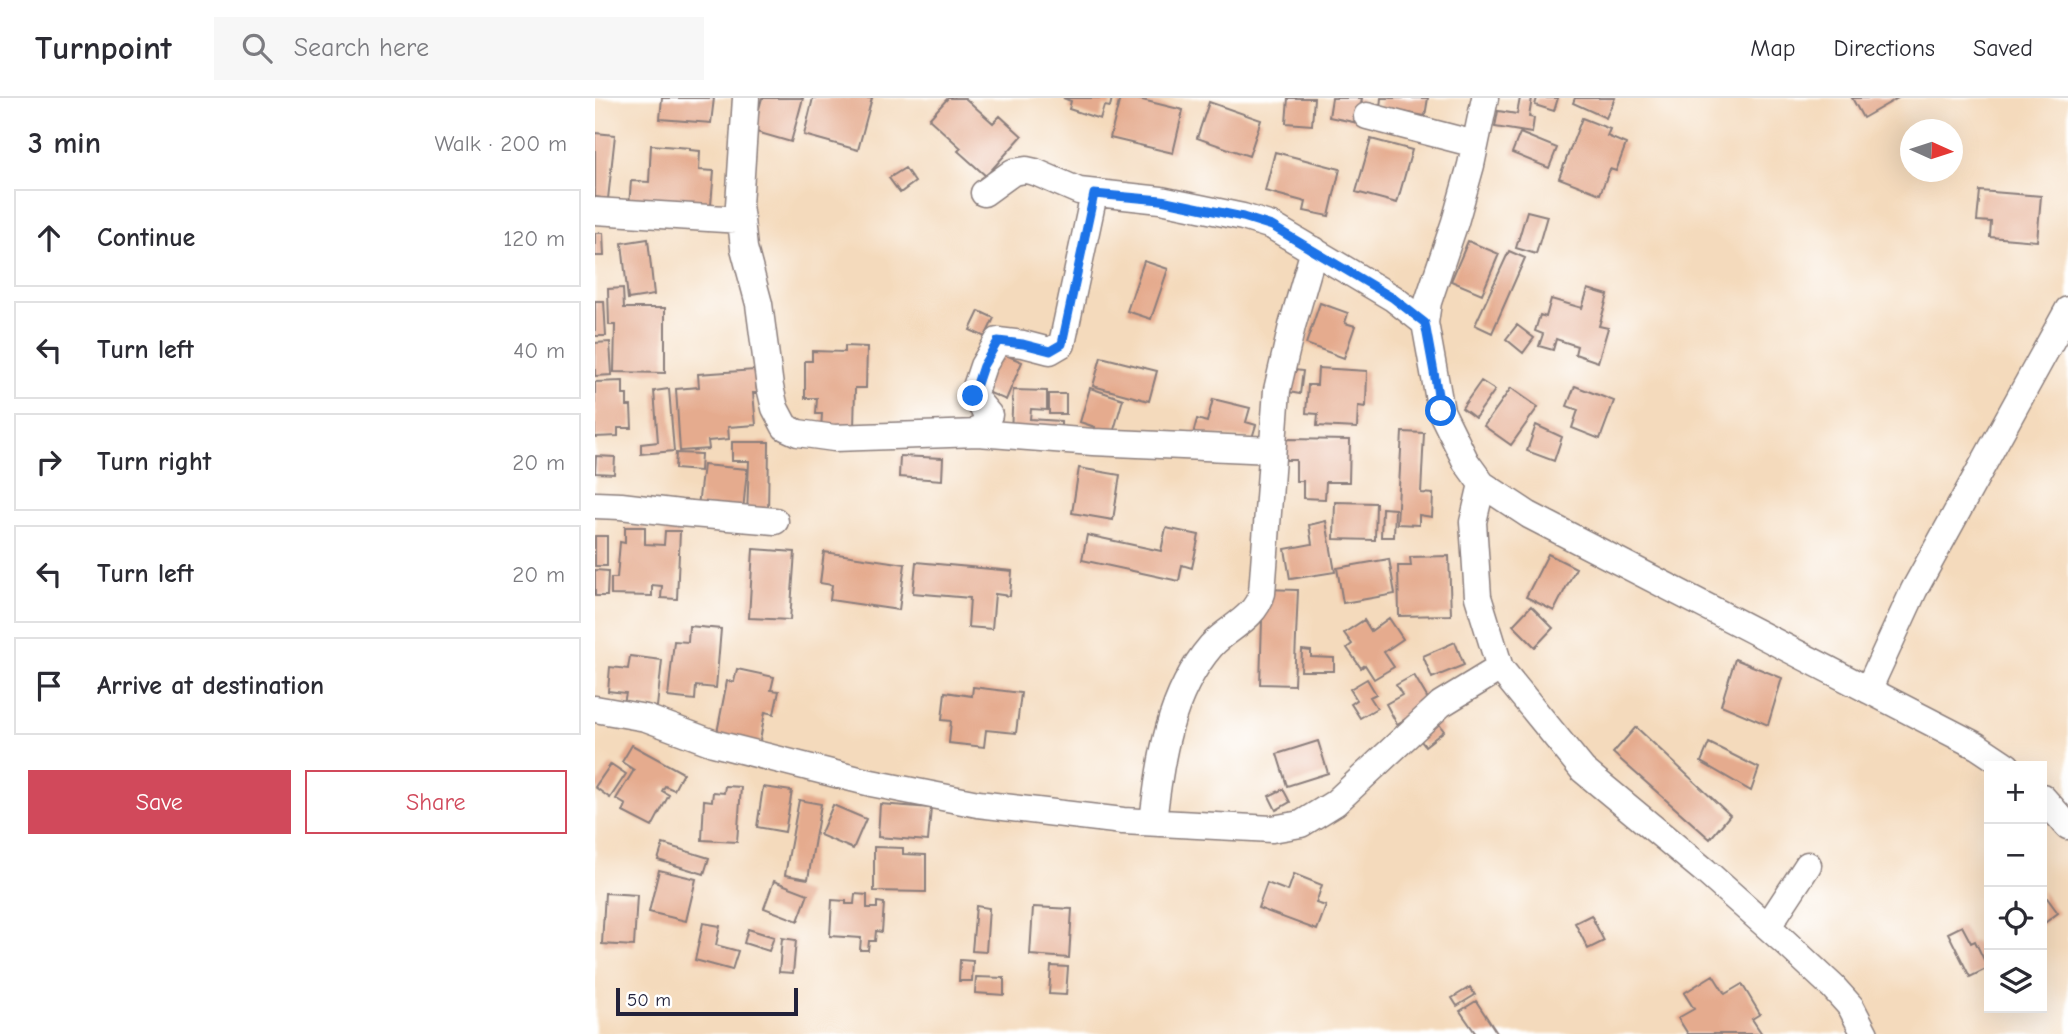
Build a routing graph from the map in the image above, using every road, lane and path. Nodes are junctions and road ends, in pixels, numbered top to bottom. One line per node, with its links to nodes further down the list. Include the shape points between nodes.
1 (746, 98): 8 (street)
2 (1485, 98): 4 (street)
3 (1367, 116): 4 (street)
4 (1475, 144): 11 (street)
5 (984, 193): 6 (street, via 1022,169)
6 (1094, 194): 9 (street, via 1161,200 1243,217 1272,226); 12 (street, via 1062,344 1050,351 998,341 973,396 989,415)
7 (595, 211): 8 (street)
8 (741, 220): 12 (street, via 770,387 786,427 834,438)
9 (1314, 250): 11 (street); 13 (street, via 1277,390)
10 (2068, 310): 18 (street, via 1913,590)
11 (1425, 323): 14 (street, via 1441,411)
12 (978, 433): 13 (street)
13 (1272, 450): 22 (street, via 1261,598 1247,617 1213,643 1177,702 1162,758)
14 (1482, 484): 17 (street, via 1472,522 1478,597); 18 (street, via 1529,515)
15 (595, 505): 16 (street)
16 (775, 522)
17 (1500, 668): 22 (street, via 1441,704 1335,803 1301,824 1272,830); 25 (street, via 1583,770)
18 (1868, 690): 20 (street)
19 (595, 709): 22 (street, via 646,718 713,743 871,783 964,802)
20 (2000, 761)
21 (2047, 803): 23 (street)
22 (1153, 822)
23 (2068, 826)
24 (1808, 865): 25 (street)
25 (1767, 926): 26 (street, via 1833,987 1851,1007)
26 (1865, 1034)

